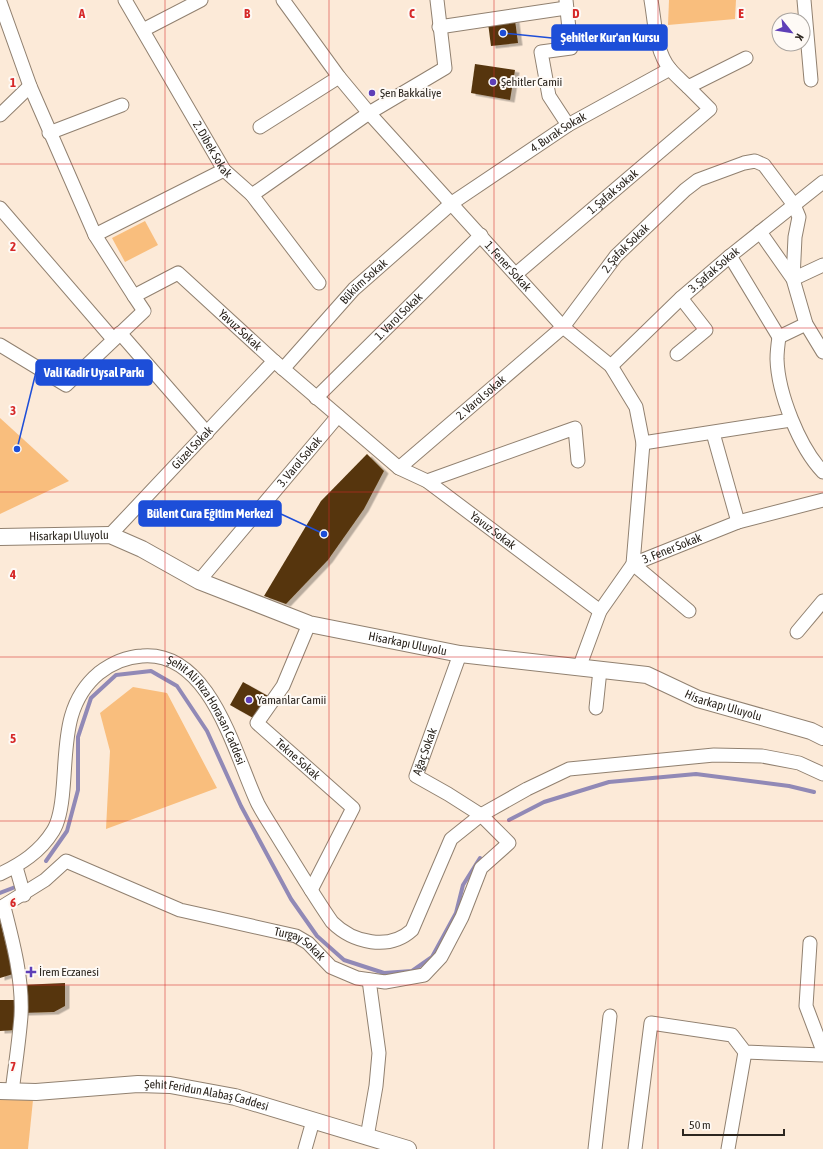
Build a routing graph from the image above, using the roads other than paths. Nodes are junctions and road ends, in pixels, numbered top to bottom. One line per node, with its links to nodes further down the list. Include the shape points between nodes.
1 (5, 0): 8 (street)
2 (125, 0): 11 (street, 2. Dibek Sokak)
3 (201, 0): 11 (street)
4 (283, 0): 14 (street, 1. Fener Sokak)
5 (436, 0): 10 (street)
6 (652, 0): 13 (street, via 656,34 662,56)
7 (804, 0): 15 (street)
8 (0, 2): 16 (street)
9 (566, 4): 10 (street); 21 (street, via 570,48 541,52 549,96)
10 (439, 27): 19 (street, via 445,68)
11 (143, 30): 24 (street, 2. Dibek Sokak)
12 (746, 58): 17 (street)
13 (670, 69): 17 (street); 21 (street, 4. Burak Sokak)
14 (339, 77): 19 (street, 1. Fener Sokak); 22 (street)
15 (811, 80)
16 (30, 86): 20 (street); 23 (street)
17 (688, 87): 35 (street, 1. Şafak sokak, via 710,109)
18 (122, 105): 23 (street)
19 (369, 113): 26 (street); 27 (street, 1. Fener Sokak)
20 (0, 115)
21 (568, 125): 27 (street, 4. Burak Sokak)
22 (260, 127)
23 (49, 133): 31 (street)
24 (224, 170): 26 (street, 2. Dibek Sokak); 31 (street)
25 (823, 182): 28 (street, 3. Şafak Sokak)
26 (252, 195): 37 (street, 2. Dibek Sokak)
27 (452, 203): 32 (street, 1. Fener Sokak); 47 (street, Büküm Sokak, via 354,289)
28 (794, 205): 30 (street, 3. Şafak Sokak); 36 (street, via 799,217 795,237); 41 (street, 2. Şafak Sokak, via 764,165 756,161 744,162 698,180 616,256)
29 (0, 208): 42 (street)
30 (760, 232): 33 (street, 3. Şafak Sokak); 36 (street)
31 (95, 235): 38 (street)
32 (481, 235): 35 (street, 1. Fener Sokak); 49 (street, 1. Varol Sokak)
33 (730, 256): 39 (street, 3. Şafak Sokak); 43 (street)
34 (823, 265): 36 (street)
35 (516, 274): 41 (street, 1. Fener Sokak)
36 (793, 279): 40 (street)
37 (319, 283)
38 (134, 296): 42 (street, via 144,311); 47 (street, Yavuz Sokak, via 178,273)
39 (681, 298): 46 (street, via 706,330); 48 (street, 3. Şafak Sokak)
40 (806, 324): 43 (street); 45 (street)
41 (563, 327): 48 (street, 1. Fener Sokak); 56 (street, 2. Varol sokak)
42 (116, 336): 44 (street, via 66,385); 52 (street)
43 (779, 337): 51 (street, via 777,359 780,380)
44 (0, 345)
45 (823, 352)
46 (677, 354)
47 (278, 365): 49 (street, Yavuz Sokak); 52 (street, Güzel Sokak)
48 (611, 366): 54 (street, 1. Fener Sokak, via 636,407)
49 (316, 398): 50 (street, Yavuz Sokak)
50 (338, 416): 56 (street, Yavuz Sokak); 64 (street, 3. Varol Sokak)
51 (791, 420): 53 (street); 57 (street, via 808,452)
52 (207, 433): 61 (street, Güzel Sokak)
53 (712, 433): 54 (street); 60 (street)
54 (643, 443): 63 (street, 1. Fener Sokak)
55 (578, 461): 58 (street, via 575,428)
56 (399, 468): 58 (street, Yavuz Sokak)
57 (823, 472)
58 (427, 481): 66 (street, Yavuz Sokak)
59 (823, 500): 60 (street, 3. Fener Sokak)
60 (738, 522): 63 (street, 3. Fener Sokak)
61 (110, 535): 62 (street, Hisarkapı Uluyolu); 64 (street, Hisarkapı Uluyolu, via 142,549)
62 (0, 537)
63 (633, 564): 66 (street, 3. Fener Sokak); 67 (street)
64 (199, 581): 68 (street, Hisarkapı Uluyolu)
65 (823, 601): 69 (street)
66 (600, 611): 71 (street, 3. Fener Sokak)
67 (689, 611)
68 (309, 624): 70 (street, Hisarkapı Uluyolu); 79 (street, Tekne Sokak, via 282,686 257,723 353,808)
69 (797, 632)
70 (460, 654): 71 (street, Hisarkapı Uluyolu); 76 (street, Ağaç Sokak, via 416,776)
71 (580, 668): 72 (street, Hisarkapı Uluyolu)
72 (600, 670): 73 (street); 74 (street, Hisarkapı Uluyolu, via 647,675 698,699 811,731)
73 (596, 708)
74 (823, 737)
75 (823, 774): 76 (street, Şehit Ali Rıza Horasan Caddesi, via 799,763 770,758 714,755 570,769)
76 (481, 815): 79 (street, Şehit Ali Rıza Horasan Caddesi, via 451,839 412,930 404,937 392,942 374,942 340,931); 83 (street, Turgay Sokak, via 509,843 481,868 462,917 441,957 424,975 385,982)
77 (16, 867): 78 (street, Şehit Ali Rıza Horasan Caddesi); 79 (street, Şehit Ali Rıza Horasan Caddesi, via 38,850 54,830 62,804 69,722 77,698 91,680 111,664 129,657 144,655 166,659 179,665 204,687 217,710 259,805); 80 (street)
78 (0, 874)
79 (311, 890)
80 (24, 894): 81 (street); 83 (street, Turgay Sokak, via 66,861 180,910 296,936 308,943 331,967)
81 (2, 908): 88 (street, via 14,946 21,1015)
82 (810, 943): 85 (street, via 806,1006)
83 (369, 980): 90 (street, via 379,1053)
84 (610, 1016): 93 (street)
85 (823, 1051)
86 (745, 1052): 87 (street); 94 (street, via 732,1035 651,1023); 95 (street)
87 (823, 1055)
88 (6, 1092): 89 (street, Şehit Feridun Alabaş Caddesi, via 138,1084 170,1086 235,1097)
89 (313, 1121): 90 (street, Şehit Feridun Alabaş Caddesi); 91 (street)
90 (367, 1136): 92 (street, Şehit Feridun Alabaş Caddesi)
91 (305, 1149)
92 (408, 1149)
93 (595, 1149)
94 (635, 1149)
95 (728, 1149)

